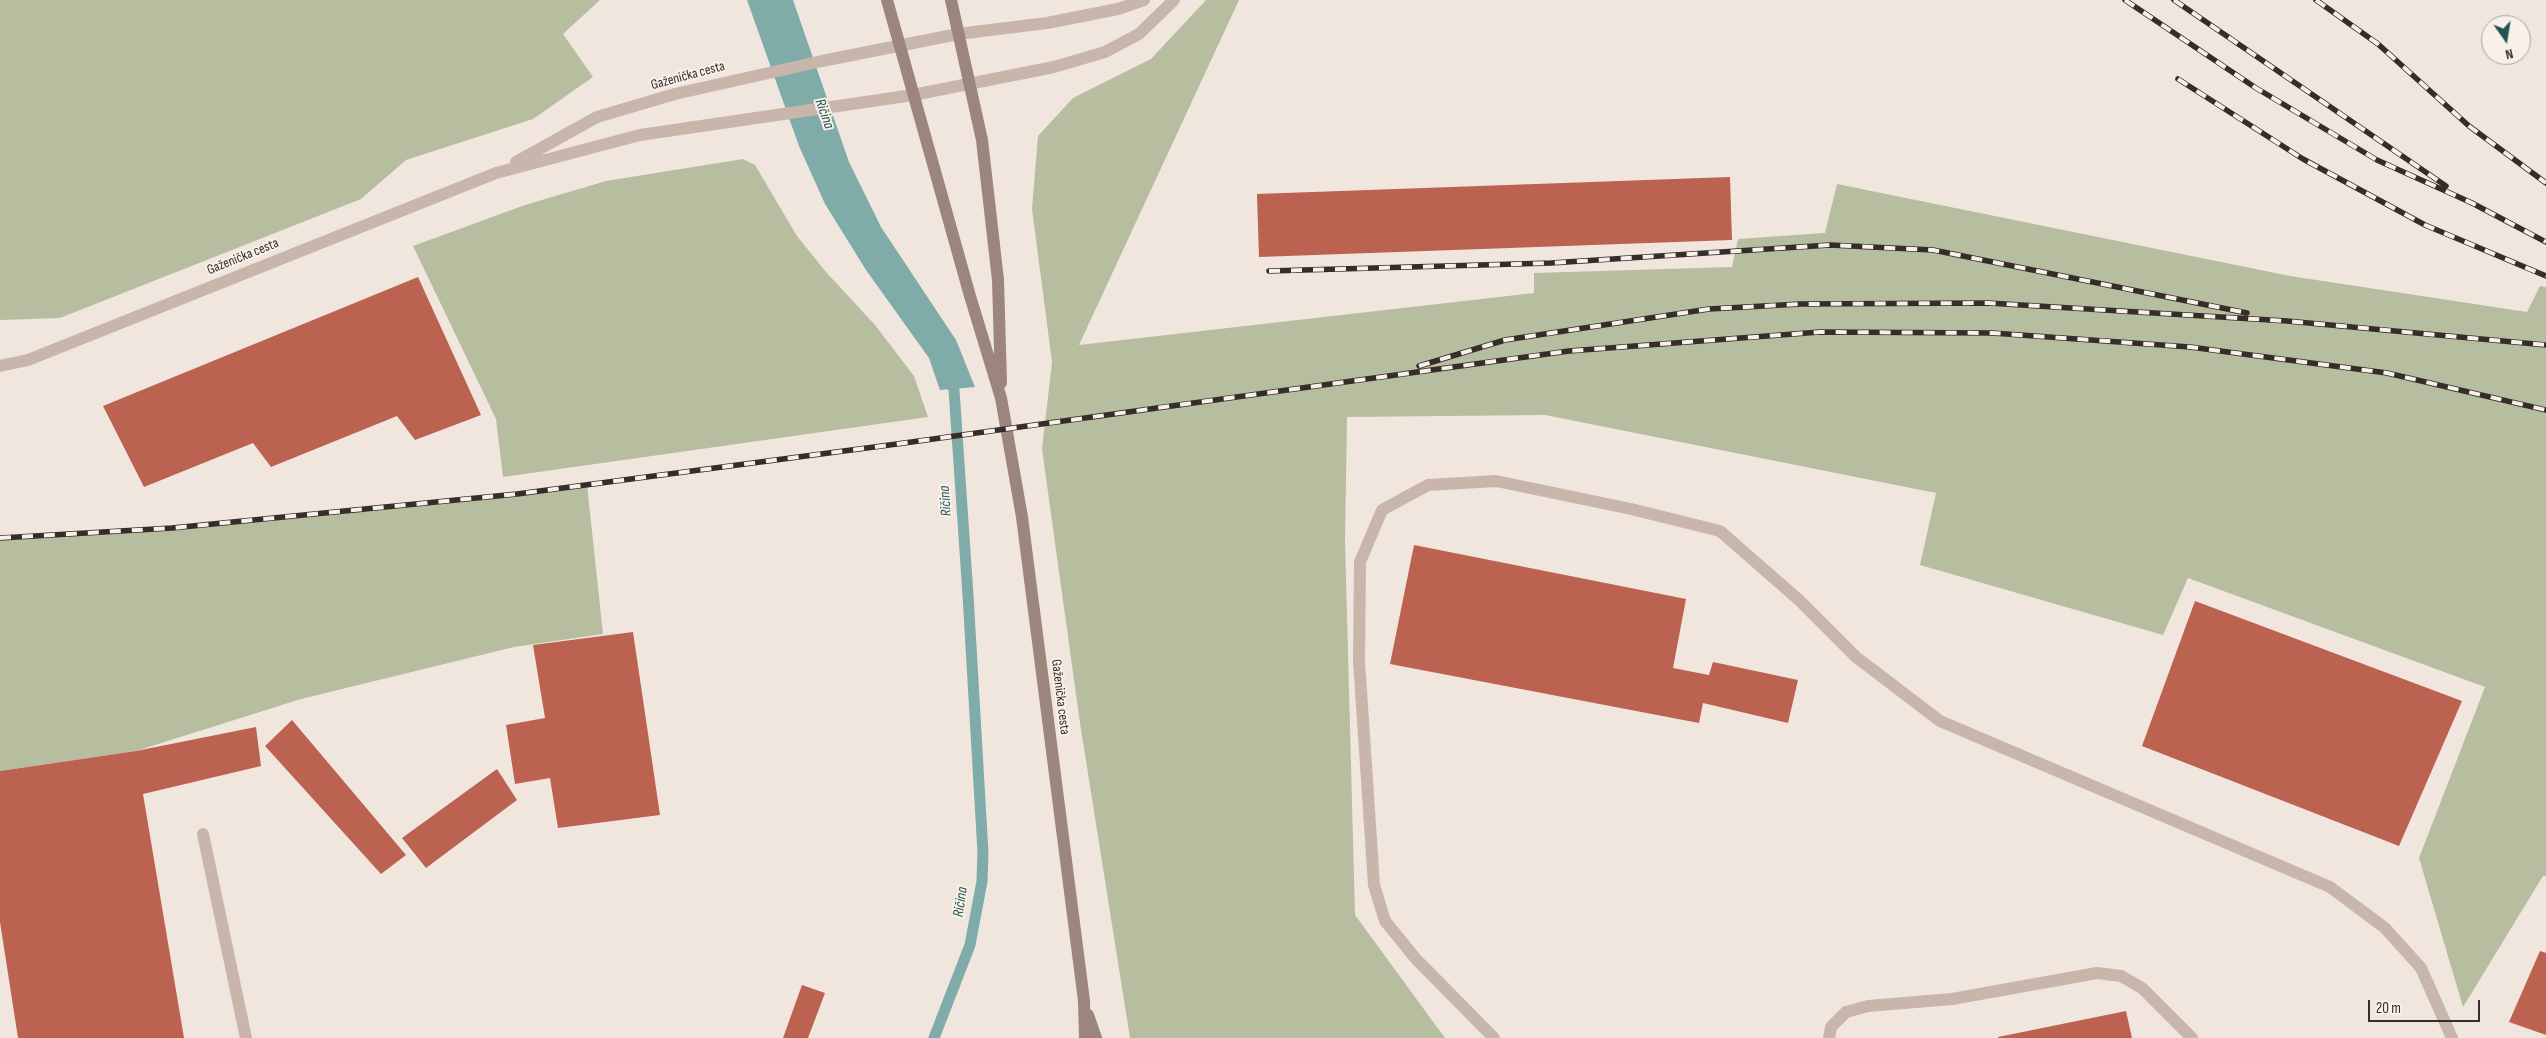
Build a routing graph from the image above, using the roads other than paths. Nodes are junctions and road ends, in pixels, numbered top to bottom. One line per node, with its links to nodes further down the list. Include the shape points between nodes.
1 (887, 0): 6 (main road, Gaženička cesta)
2 (951, 0): 5 (main road, Gaženička cesta)
3 (1144, 0): 5 (street, via 1118,9 1047,23)
4 (1174, 0): 7 (street, via 1139,34 1105,52 1054,67)
5 (958, 34): 6 (street); 7 (main road, Gaženička cesta)
6 (900, 45): 8 (main road, Gaženička cesta); 9 (street, Gaženička cesta, via 756,74 597,118)
7 (969, 83): 8 (street); 11 (main road, Gaženička cesta, via 982,140 998,280)
8 (913, 95): 9 (street, Gaženička cesta, via 640,135); 11 (main road, Gaženička cesta)
9 (496, 173): 10 (street, Gaženička cesta, via 28,360)
10 (0, 366)
11 (1001, 398): 13 (main road, Gaženička cesta, via 1022,517)
12 (203, 834): 14 (street)
13 (1084, 1001): 15 (main road, Gaženička cesta); 16 (main road, Gaženička cesta)
14 (246, 1038)
15 (1084, 1038)
16 (1096, 1038)
17 (1494, 1038): 20 (street, via 1416,959 1385,921 1374,885 1360,661 1360,562 1382,510 1428,485 1496,481 1720,531 1799,600 1856,657 1940,720 2330,886 2385,928 2421,968)
18 (1829, 1038): 19 (street, via 1831,1027 1846,1012 1868,1006 1952,999 2097,973 2121,976 2142,988)
19 (2192, 1038)
20 (2452, 1038)

